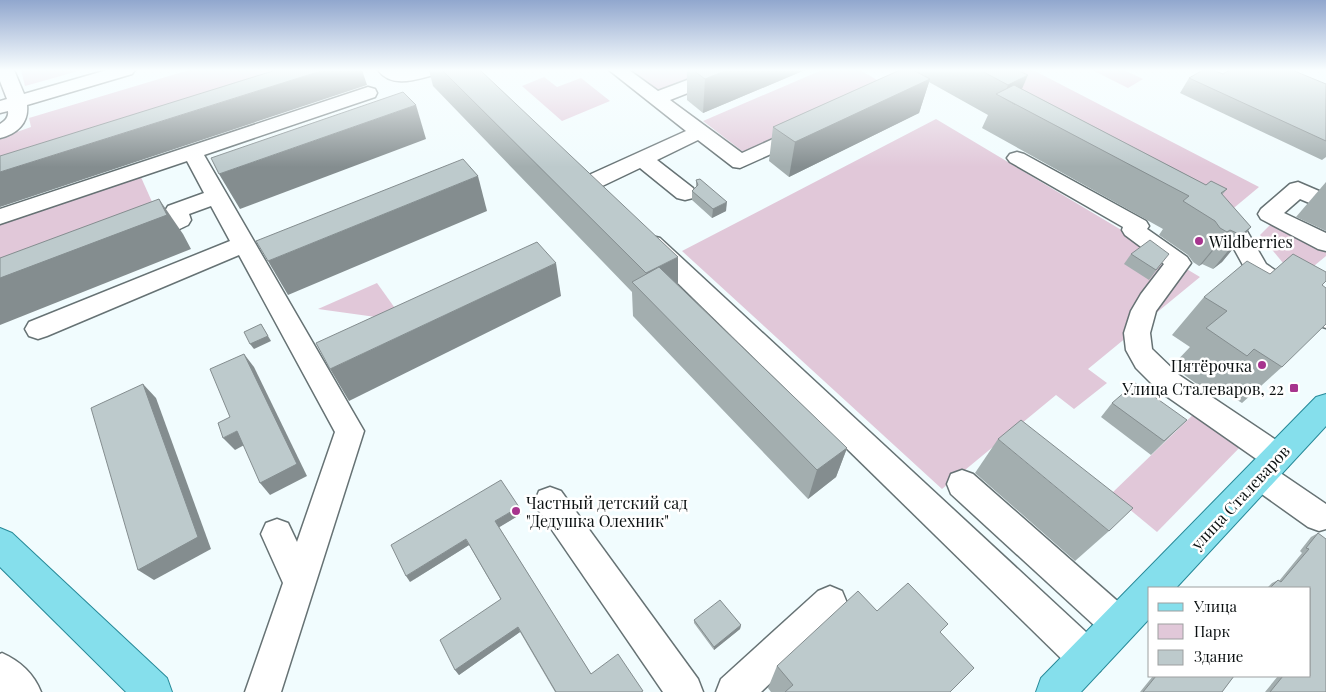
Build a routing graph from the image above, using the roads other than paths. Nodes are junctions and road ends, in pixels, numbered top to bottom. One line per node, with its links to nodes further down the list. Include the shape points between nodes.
1 (12, 102): 5 (street, via 20,110 18,119 14,125)
2 (340, 102): 7 (street)
3 (662, 102): 6 (street)
4 (820, 125): 6 (street, via 740,162)
5 (0, 132)
6 (700, 132): 9 (street)
7 (192, 152): 12 (street); 17 (street)
8 (1017, 158): 25 (street, via 1138,226 1133,230 1179,263 1148,301 1141,318 1137,345 1154,371)
9 (642, 159): 11 (street); 13 (street)
10 (568, 165): 11 (street)
11 (588, 184): 15 (street)
12 (219, 186): 19 (street, via 176,211 180,220); 21 (street)
13 (684, 193)
14 (1326, 203): 20 (street, via 1298,189 1269,214)
15 (609, 204)
16 (1193, 208): 22 (lane, via 1236,231 1257,270)
17 (0, 217)
18 (636, 230): 36 (street)
19 (126, 242)
20 (1326, 243)
21 (257, 254): 23 (street); 31 (street, via 324,357 350,431)
22 (1326, 318)
23 (38, 329)
24 (1326, 406): 25 (main road, улица Сталеваров)
25 (1269, 467): 28 (street); 32 (main road, улица Сталеваров)
26 (962, 484): 35 (street)
27 (550, 501): 39 (street)
28 (1319, 517)
29 (277, 534): 31 (street)
30 (0, 544): 37 (main road)
31 (300, 583): 38 (street)
32 (1154, 587)
33 (1148, 594): 35 (main road)
34 (830, 603): 40 (street)
35 (1119, 625): 36 (main road)
36 (1087, 658): 41 (main road)
37 (153, 692)
38 (264, 692)
39 (684, 692)
40 (734, 692)
41 (1055, 692)

